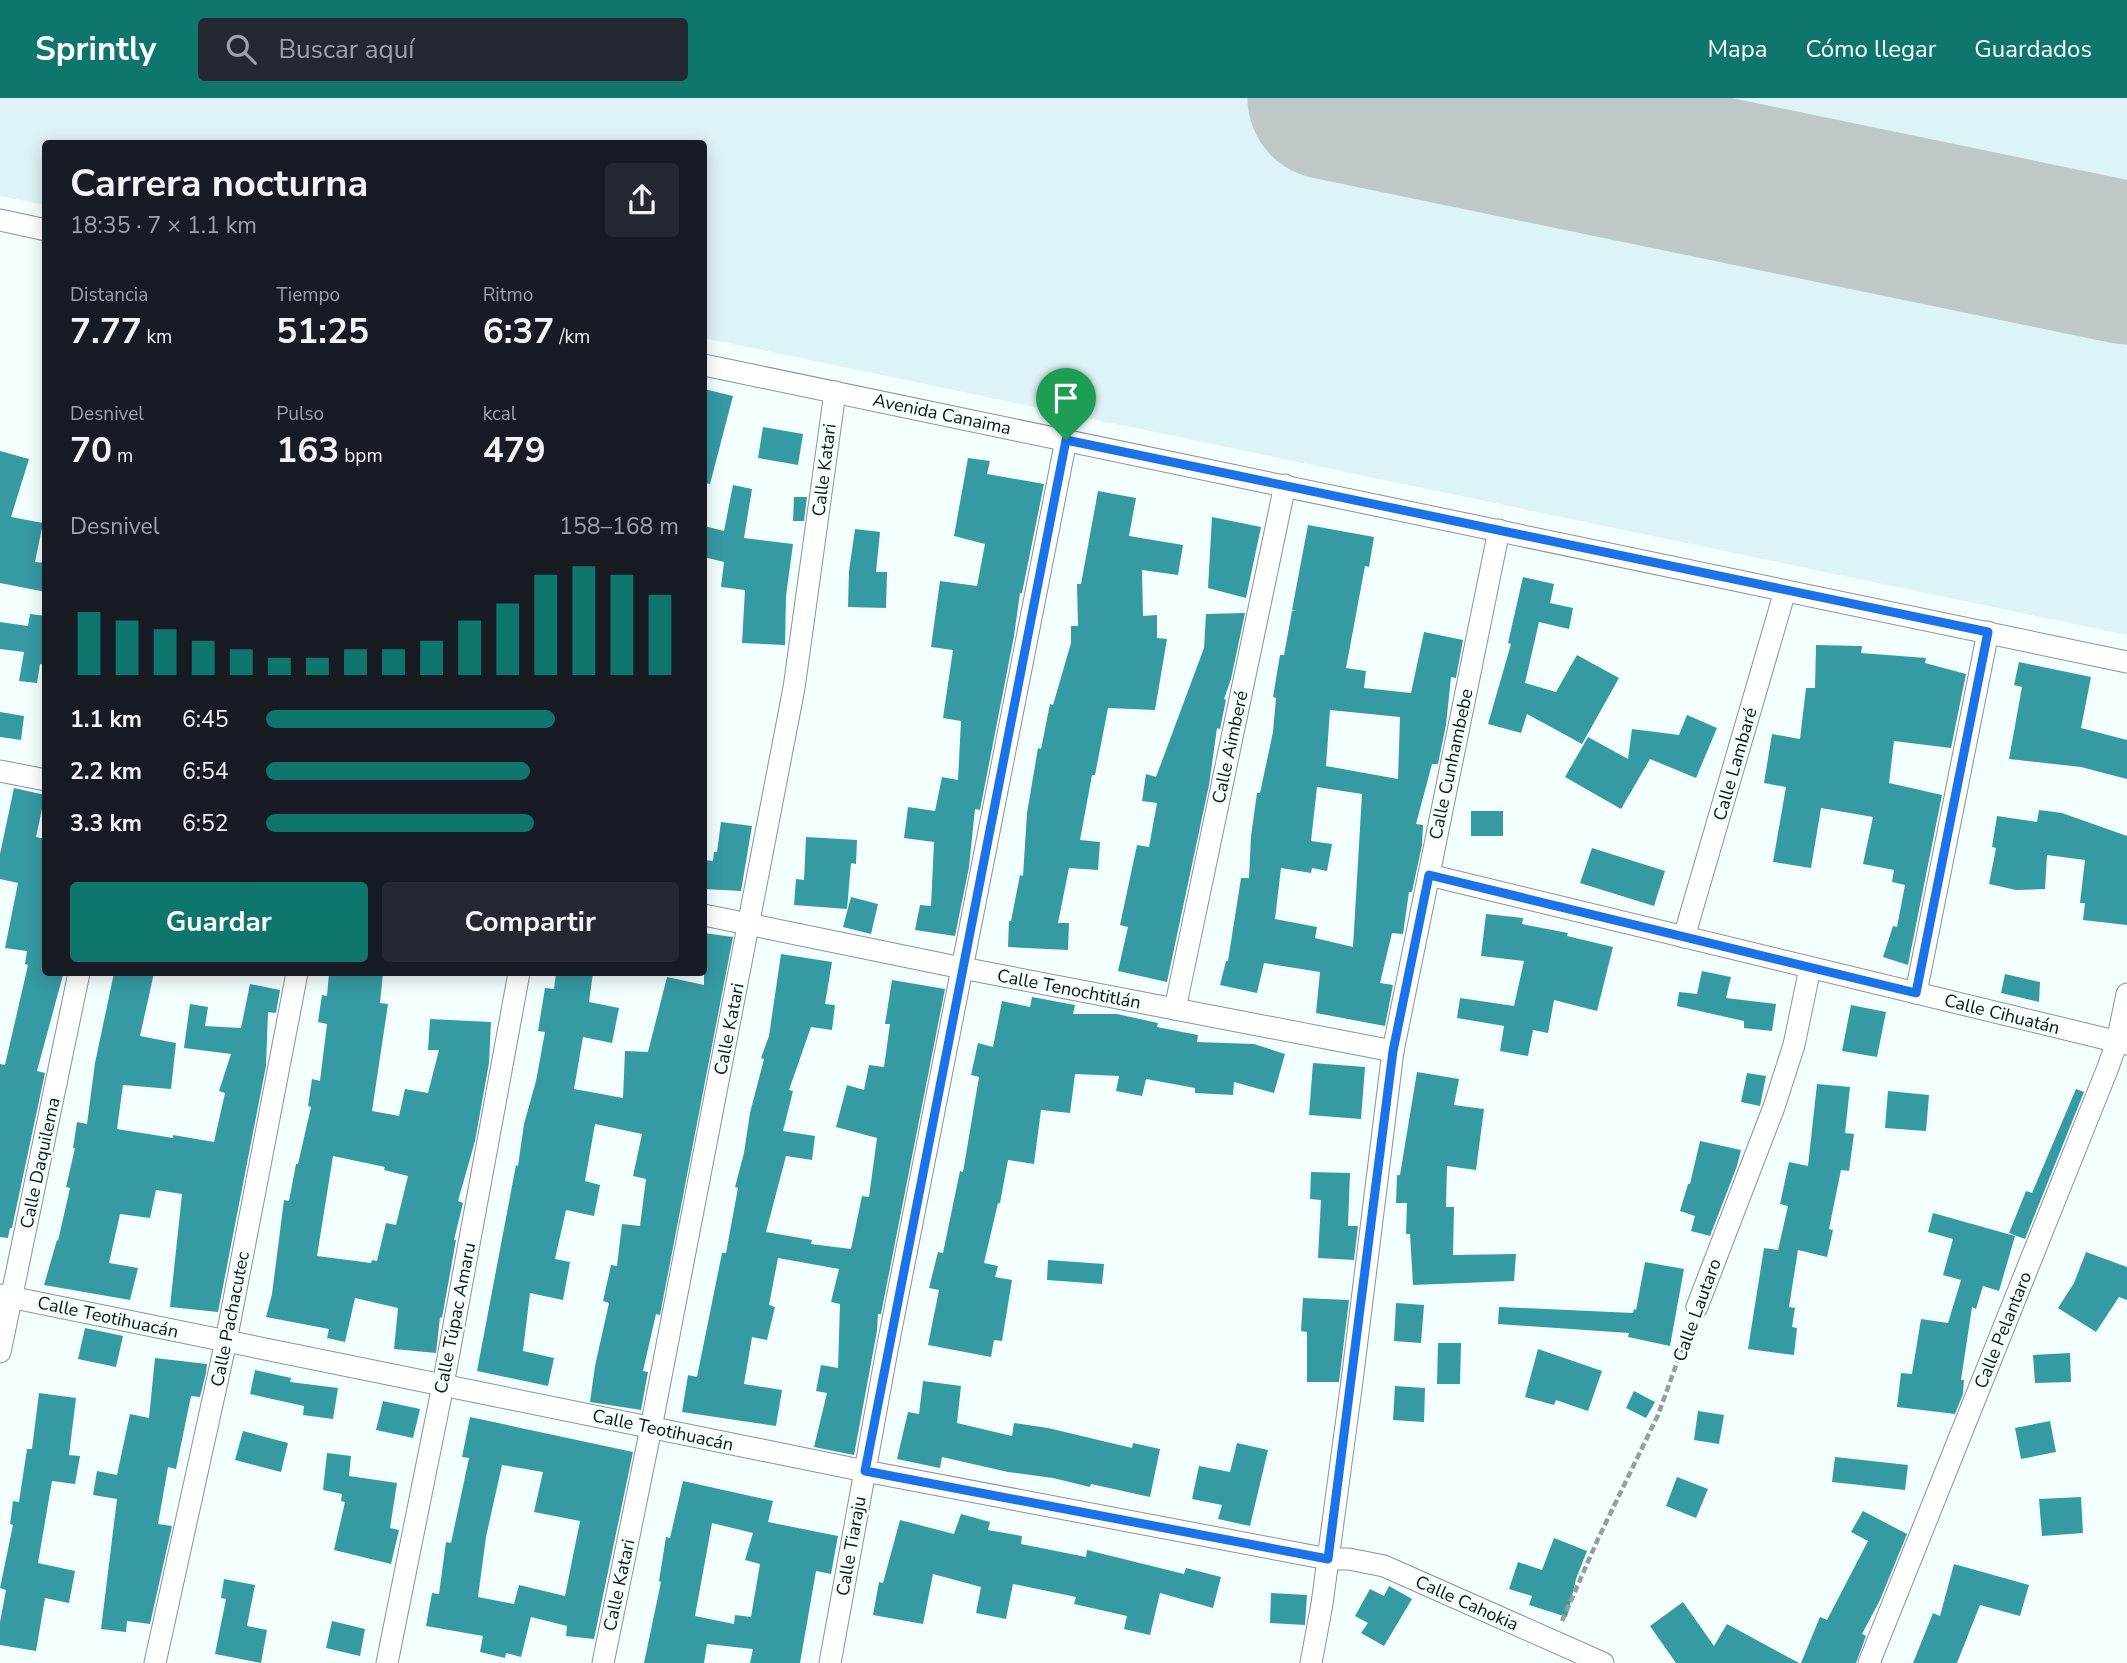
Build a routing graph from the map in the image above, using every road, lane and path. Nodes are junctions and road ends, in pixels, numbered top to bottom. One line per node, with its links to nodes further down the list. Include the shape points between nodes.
1 (0, 220): 2 (street)
2 (42, 229)
3 (707, 366): 4 (street, Avenida Canaima)
4 (835, 392): 5 (street, Avenida Canaima); 15 (street, Calle Katari, via 797,665)
5 (1066, 440): 6 (street, Avenida Canaima); 17 (street, Calle Tiaraju)
6 (1284, 485): 7 (street, Avenida Canaima); 24 (street, Calle Aimberé)
7 (1499, 530): 8 (street, Avenida Canaima); 13 (street, Calle Cunhambebe)
8 (1785, 591): 9 (street, Avenida Canaima); 16 (street, Calle Lambaré)
9 (1988, 632): 10 (street, Avenida Canaima); 22 (street)
10 (2127, 662)
11 (0, 771): 12 (street)
12 (42, 779)
13 (1429, 875): 16 (street, Calle Cihuatán); 26 (street, Calle Cunhambebe)
14 (707, 916): 15 (street, Calle Tenochtitlán)
15 (750, 925): 17 (street, Calle Tenochtitlán); 32 (street, Calle Katari)
16 (1684, 937): 18 (street, Calle Cihuatán)
17 (962, 968): 24 (street, Calle Tenochtitlán); 33 (street, Calle Tiaraju)
18 (1810, 968): 22 (street, Calle Cihuatán); 28 (street, Calle Lautaro, via 1778,1095)
19 (78, 976): 27 (street, Calle Daquilema)
20 (296, 976): 29 (street, Calle Pachacutec)
21 (518, 976): 31 (street, Calle Túpac Amaru)
22 (1916, 993): 25 (street, Calle Cihuatán)
23 (2127, 994): 25 (street, Calle Pelantaro)
24 (1175, 1009): 26 (street, Calle Tenochtitlán)
25 (2122, 1043): 42 (street, Calle Pelantaro)
26 (1393, 1051): 34 (street, Calle Cunhambebe)
27 (6, 1296): 29 (street, Calle Teotihuacán); 30 (street, Calle Daquilema)
28 (1697, 1307): 35 (path, Calle Lautaro, via 1658,1415)
29 (226, 1341): 31 (street, Calle Teotihuacán); 36 (street, Calle Pachacutec)
30 (0, 1352)
31 (443, 1385): 32 (street, Calle Teotihuacán); 37 (street, Calle Túpac Amaru)
32 (651, 1428): 33 (street, Calle Teotihuacán); 38 (street, Calle Katari)
33 (865, 1471): 34 (street, Calle Teotihuacán); 39 (street, Calle Tiaraju)
34 (1328, 1559): 35 (street, Calle Cahokia, via 1384,1566); 40 (street, Calle Cunhambebe)
35 (1553, 1641): 41 (street, Calle Cahokia)
36 (155, 1663)
37 (387, 1663)
38 (603, 1663)
39 (830, 1663)
40 (1311, 1663)
41 (1602, 1663)
42 (1869, 1663)

